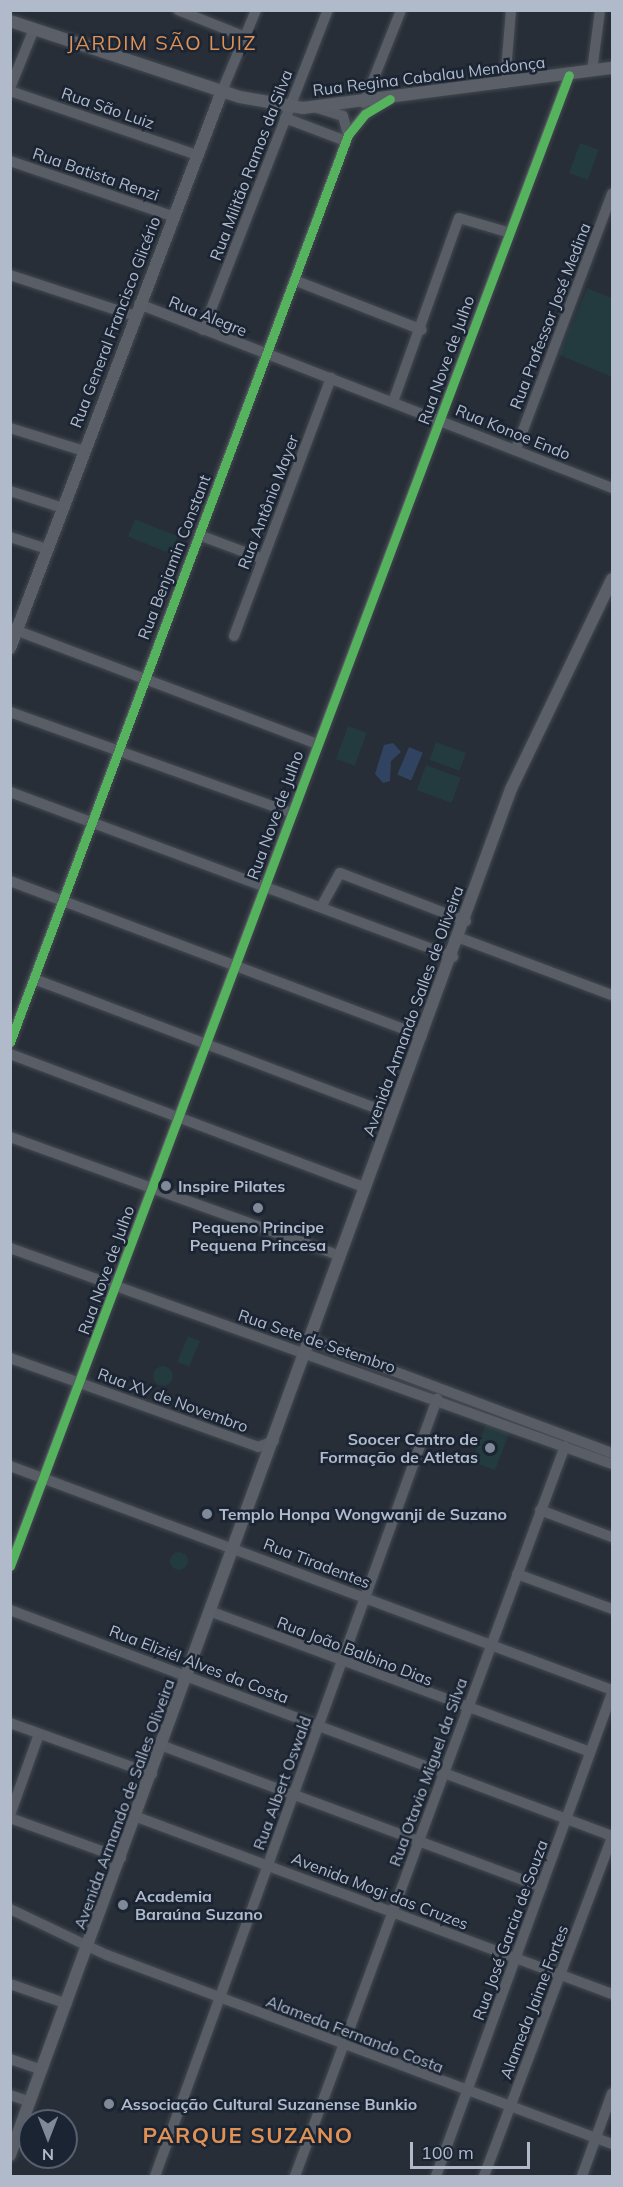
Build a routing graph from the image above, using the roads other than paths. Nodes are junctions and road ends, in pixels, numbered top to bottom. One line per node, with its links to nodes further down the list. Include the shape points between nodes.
1 (177, 10): 9 (street)
2 (256, 10): 9 (street, Rua General Francisco Glicério)
3 (328, 10): 19 (street, Rua Militão Ramos da Silva)
4 (401, 10): 17 (street)
5 (511, 10): 13 (street)
6 (600, 10): 11 (street)
7 (10, 21): 8 (main road, Rua Regina Cabalau Mendonça)
8 (34, 29): 14 (street); 15 (main road, Rua Regina Cabalau Mendonça)
9 (245, 37): 15 (street, Rua General Francisco Glicério)
10 (612, 68): 11 (main road, Rua Regina Cabalau Mendonça)
11 (592, 71): 12 (main road, Rua Regina Cabalau Mendonça)
12 (569, 75): 13 (main road, Rua Regina Cabalau Mendonça); 25 (street, Rua Nove de Julho)
13 (505, 83): 16 (main road, Rua Regina Cabalau Mendonça)
14 (10, 89): 21 (street, Rua São Luiz)
15 (222, 91): 19 (main road, Rua Regina Cabalau Mendonça); 21 (main road, Rua General Francisco Glicério)
16 (390, 99): 17 (main road, Rua Regina Cabalau Mendonça); 20 (street, Rua Benjamin Constant, via 365,114)
17 (364, 103): 18 (main road, Rua Regina Cabalau Mendonça)
18 (316, 108): 19 (main road, Rua Regina Cabalau Mendonça); 20 (street, via 343,116)
19 (287, 112): 20 (street); 29 (street, Rua Militão Ramos da Silva)
20 (347, 138): 27 (street, Rua Benjamin Constant)
21 (197, 155): 24 (main road, Rua General Francisco Glicério)
22 (10, 161): 24 (street, Rua Batista Renzi)
23 (612, 193): 36 (street, Rua Professor José Medina)
24 (172, 216): 28 (main road, Rua General Francisco Glicério)
25 (507, 232): 30 (street, via 459,218); 34 (street, Rua Nove de Julho)
26 (10, 274): 28 (street, Rua Alegre)
27 (294, 280): 30 (street); 31 (street, Rua Benjamin Constant)
28 (137, 310): 29 (street, Rua Alegre); 37 (main road, Rua General Francisco Glicério)
29 (202, 330): 31 (street, Rua Alegre)
30 (422, 330): 33 (street)
31 (266, 355): 32 (street, Rua Konoe Endo); 41 (street, Rua Benjamin Constant)
32 (331, 378): 33 (street, Rua Konoe Endo); 44 (street, Rua Antônio Mayer)
33 (393, 402): 34 (street, Rua Konoe Endo)
34 (441, 420): 36 (street, Rua Konoe Endo); 51 (street, Rua Nove de Julho)
35 (10, 428): 37 (street)
36 (516, 449): 38 (street, Rua Konoe Endo)
37 (84, 451): 40 (main road, Rua General Francisco Glicério)
38 (612, 488)
39 (10, 491): 40 (street)
40 (63, 508): 43 (main road, Rua General Francisco Glicério)
41 (199, 535): 44 (street); 49 (street, Rua Benjamin Constant)
42 (10, 537): 43 (street)
43 (48, 549): 46 (main road, Rua General Francisco Glicério)
44 (263, 559): 47 (street, Rua Antônio Mayer)
45 (612, 579): 60 (main road, Avenida Armando Salles de Oliveira, via 520,767)
46 (14, 629): 48 (main road, Rua General Francisco Glicério); 49 (street)
47 (234, 636)
48 (10, 648)
49 (145, 676): 51 (street); 52 (street, Rua Benjamin Constant)
50 (10, 712): 52 (street)
51 (317, 744): 54 (street, Rua Nove de Julho)
52 (118, 749): 54 (street); 55 (street, Rua Benjamin Constant)
53 (10, 792): 55 (street)
54 (292, 813): 57 (street, Rua Nove de Julho)
55 (92, 822): 57 (street); 58 (street, Rua Benjamin Constant)
56 (10, 881): 58 (street)
57 (264, 886): 59 (street); 63 (street, Rua Nove de Julho)
58 (64, 900): 63 (street); 64 (street, Rua Benjamin Constant)
59 (321, 907): 60 (street, via 340,873); 62 (street)
60 (466, 921): 61 (main road, Avenida Armando Salles de Oliveira)
61 (460, 938): 62 (main road, Avenida Armando Salles de Oliveira); 65 (street)
62 (453, 957): 66 (main road, Avenida Armando Salles de Oliveira)
63 (237, 964): 66 (street); 68 (street, Rua Nove de Julho)
64 (34, 979): 67 (street, Rua Benjamin Constant); 68 (street)
65 (612, 995)
66 (422, 1036): 70 (main road, Avenida Armando Salles de Oliveira)
67 (10, 1042)
68 (206, 1045): 70 (street); 71 (street, Rua Nove de Julho)
69 (10, 1054): 71 (street)
70 (392, 1114): 73 (main road, Avenida Armando Salles de Oliveira)
71 (178, 1119): 73 (street); 74 (street, Rua Nove de Julho)
72 (10, 1137): 74 (street)
73 (366, 1188): 76 (main road, Avenida Armando Salles de Oliveira)
74 (152, 1189): 76 (street); 77 (street, Rua Nove de Julho)
75 (10, 1248): 77 (street, Rua Sete de Setembro)
76 (340, 1256): 78 (main road, Avenida Armando Salles de Oliveira)
77 (114, 1286): 79 (street, Rua Sete de Setembro); 81 (street, Rua Nove de Julho)
78 (311, 1340): 79 (main road, Avenida Armando Salles de Oliveira); 86 (street, Rua Sete de Setembro)
79 (305, 1353): 82 (street, Rua Sete de Setembro); 83 (main road, Avenida Armando Salles de Oliveira)
80 (10, 1358): 81 (street, Rua XV de Novembro)
81 (81, 1383): 85 (street, Rua XV de Novembro); 90 (street, Rua Nove de Julho)
82 (437, 1399): 84 (street, Rua Sete de Setembro); 96 (street, Rua Albert Oswald)
83 (274, 1441): 85 (street, Rua XV de Novembro); 87 (main road, Avenida Armando Salles de Oliveira)
84 (565, 1446): 88 (street, Rua Sete de Setembro); 91 (street, Rua Otavio Miguel da Silva)
85 (258, 1447): 87 (street, Rua XV de Novembro)
86 (612, 1453)
87 (266, 1464): 93 (main road, Avenida Armando de Salles Oliveira)
88 (612, 1464)
89 (10, 1466): 90 (street, Rua Tiradentes)
90 (46, 1478): 93 (street, Rua Tiradentes); 94 (street, Rua Nove de Julho)
91 (540, 1510): 92 (street); 95 (street, Rua Otavio Miguel da Silva)
92 (612, 1537)
93 (235, 1549): 96 (street, Rua Tiradentes); 99 (main road, Avenida Armando de Salles Oliveira)
94 (10, 1566)
95 (517, 1574): 97 (street); 100 (street, Rua Otavio Miguel da Silva)
96 (364, 1597): 100 (street, Rua Tiradentes); 101 (street, Rua Albert Oswald)
97 (612, 1609)
98 (10, 1610): 102 (street, Rua Eliziél Alves da Costa)
99 (212, 1612): 101 (street, Rua João Balbino Dias); 102 (main road, Avenida Armando de Salles Oliveira)
100 (491, 1645): 103 (street, Rua Tiradentes); 104 (street, Rua Otavio Miguel da Silva)
101 (341, 1661): 104 (street, Rua João Balbino Dias); 106 (street, Rua Albert Oswald)
102 (189, 1675): 106 (street, Rua Eliziél Alves da Costa); 108 (main road, Avenida Armando de Salles Oliveira)
103 (612, 1692): 109 (street, Rua José Garcia de Souza)
104 (466, 1709): 109 (street, Rua João Balbino Dias); 110 (street, Rua Otavio Miguel da Silva)
105 (10, 1723): 107 (street)
106 (319, 1725): 110 (street, Rua Eliziél Alves da Costa); 112 (street, Rua Albert Oswald)
107 (39, 1734): 111 (street); 113 (street)
108 (163, 1746): 111 (main road, Avenida Armando de Salles Oliveira); 112 (street)
109 (590, 1752): 115 (street, Rua José Garcia de Souza)
110 (443, 1773): 115 (street, Rua Eliziél Alves da Costa); 117 (street, Rua Otavio Miguel da Silva)
111 (152, 1774): 114 (main road, Avenida Armando de Salles Oliveira)
112 (294, 1796): 117 (street); 119 (street, Rua Albert Oswald)
113 (10, 1817): 118 (street)
114 (136, 1817): 118 (main road, Avenida Armando de Salles Oliveira); 119 (street, Avenida Mogi das Cruzes)
115 (566, 1819): 116 (street, Rua Eliziél Alves da Costa); 120 (street, Rua José Garcia de Souza)
116 (612, 1840): 125 (street, Alameda Jaime Fortes)
117 (419, 1841): 120 (street); 122 (street, Rua Otavio Miguel da Silva)
118 (121, 1858): 123 (main road, Avenida Armando de Salles Oliveira)
119 (269, 1866): 122 (street, Avenida Mogi das Cruzes); 128 (street, Rua Albert Oswald)
120 (542, 1887): 124 (street, Rua José Garcia de Souza)
121 (10, 1910): 123 (street, Alameda Fernando Costa)
122 (393, 1913): 124 (street, Avenida Mogi das Cruzes); 130 (street, Rua Otavio Miguel da Silva)
123 (90, 1945): 128 (street, Alameda Fernando Costa); 129 (main road, Avenida Armando de Salles Oliveira)
124 (517, 1959): 125 (street, Avenida Mogi das Cruzes); 133 (street, Rua José Garcia de Souza)
125 (560, 1975): 127 (street, Avenida Mogi das Cruzes); 137 (street, Alameda Jaime Fortes)
126 (10, 1984): 129 (street)
127 (612, 1994)
128 (221, 1997): 130 (street, Alameda Fernando Costa); 141 (street, Rua Albert Oswald)
129 (67, 2004): 132 (main road, Avenida Armando de Salles Oliveira)
130 (345, 2046): 133 (street, Alameda Fernando Costa); 142 (street, Rua Otavio Miguel da Silva)
131 (10, 2059): 132 (street)
132 (42, 2070): 136 (main road, Avenida Armando de Salles Oliveira)
133 (467, 2093): 137 (street, Alameda Fernando Costa); 143 (street, Rua José Garcia de Souza)
134 (612, 2094): 138 (street)
135 (10, 2095): 136 (street)
136 (30, 2102): 140 (main road, Avenida Armando de Salles Oliveira)
137 (510, 2108): 138 (street, Alameda Fernando Costa); 144 (street, Alameda Jaime Fortes)
138 (596, 2138): 139 (street, Alameda Fernando Costa); 145 (street)
139 (612, 2144)
140 (10, 2155)
141 (155, 2176)
142 (295, 2176)
143 (436, 2176)
144 (484, 2176)
145 (582, 2176)

